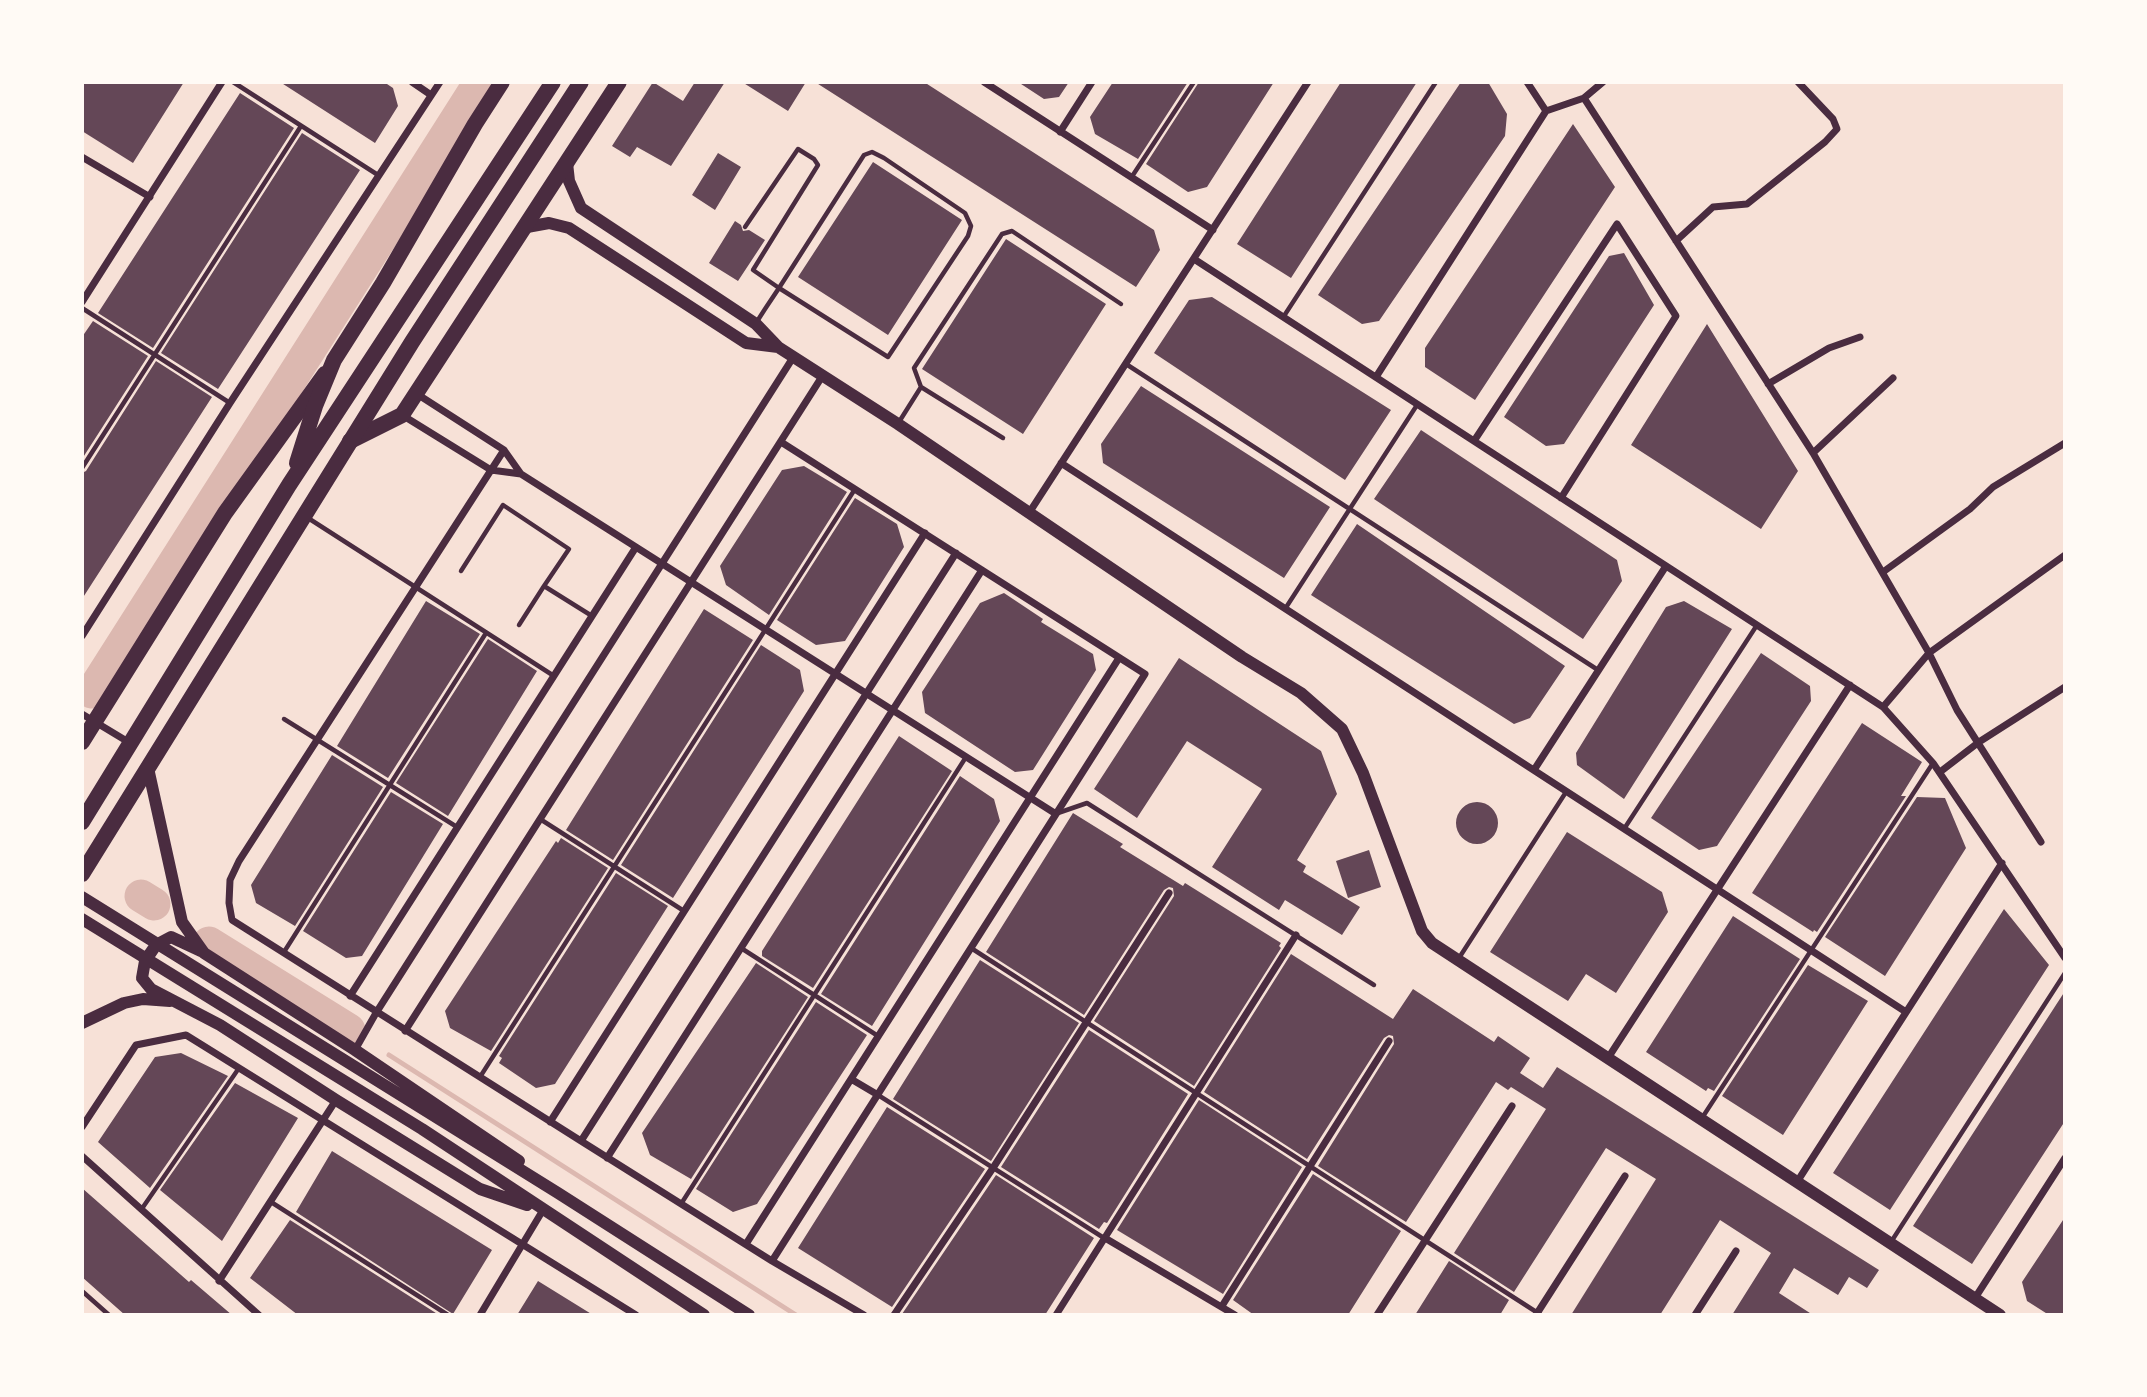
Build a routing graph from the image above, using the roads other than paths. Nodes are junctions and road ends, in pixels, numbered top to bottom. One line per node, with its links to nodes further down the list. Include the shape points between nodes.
1 (222, 82): 26 (street)
2 (233, 82): 20 (lane)
3 (412, 82): 17 (street)
4 (440, 82): 17 (street)
5 (502, 82): 42 (main road)
6 (553, 82): 65 (main road)
7 (581, 82): 55 (main road)
8 (619, 82): 23 (main road)
9 (1092, 82): 21 (street)
10 (1195, 82): 25 (lane)
11 (1308, 82): 29 (street)
12 (1436, 82): 36 (lane)
13 (1527, 82): 19 (street)
14 (1603, 82): 18 (street)
15 (1798, 82): 30 (street, via 1837,129 1747,204 1713,207)
16 (986, 83): 21 (street)
17 (431, 95): 24 (street)
18 (1584, 98): 19 (street); 30 (street)
19 (1546, 111): 45 (street)
20 (301, 126): 24 (lane); 40 (lane)
21 (1060, 132): 25 (street)
22 (82, 157): 26 (street)
23 (567, 163): 28 (main road); 37 (street, via 581,208)
24 (378, 175): 50 (street)
25 (1131, 178): 29 (street)
26 (150, 197): 33 (street)
27 (746, 226): 32 (lane, via 799,149 814,159 818,165 752,270)
28 (527, 227): 39 (street, via 549,223 569,228 746,342); 49 (main road)
29 (1213, 230): 31 (street)
30 (1676, 241): 47 (street)
31 (1194, 259): 36 (street); 43 (street)
32 (779, 288): 32 (lane, via 864,155 872,152 965,213 971,226 888,358); 37 (lane)
33 (82, 302)
34 (1121, 304): 48 (lane, via 1012,231 1002,234 914,368)
35 (82, 308): 40 (lane)
36 (1283, 317): 45 (street)
37 (756, 324): 39 (street)
38 (1860, 337): 47 (street, via 1829,348)
39 (778, 347): 41 (street)
40 (155, 354): 50 (lane); 62 (lane)
41 (794, 356): 44 (street); 75 (street)
42 (334, 360): 65 (main road); 103 (main road, via 225,513)
43 (1126, 364): 61 (street); 68 (lane)
44 (823, 375): 53 (street); 57 (street)
45 (1376, 377): 51 (street)
46 (1893, 378): 60 (street)
47 (1768, 384): 60 (street)
48 (921, 387): 53 (lane); 54 (lane)
49 (417, 394): 52 (main road); 59 (street)
50 (230, 402): 89 (street)
51 (1417, 404): 56 (street); 68 (lane)
52 (402, 415): 55 (main road); 63 (street)
53 (898, 424): 69 (street)
54 (1003, 438)
55 (350, 441): 70 (main road)
56 (1474, 441): 67 (street); 67 (street, via 1617,224 1676,316)
57 (781, 442): 66 (street); 80 (street)
58 (2065, 443): 79 (street, via 1993,487)
59 (504, 450): 63 (street); 64 (street)
60 (1813, 453): 79 (street)
61 (1061, 463): 69 (street); 83 (street)
62 (82, 468)
63 (491, 470): 64 (street); 82 (street)
64 (522, 474): 72 (street)
65 (289, 485): 105 (main road)
66 (855, 489): 71 (street); 87 (lane)
67 (1561, 498): 76 (street)
68 (1350, 509): 83 (lane); 92 (lane)
69 (1029, 513): 135 (street, via 1301,693 1342,729 1422,931)
70 (304, 516): 82 (lane); 108 (main road)
71 (925, 533): 73 (street); 93 (street)
72 (636, 547): 75 (street); 84 (street)
73 (956, 553): 77 (street); 97 (street)
74 (2065, 555): 90 (street)
75 (662, 564): 80 (street); 142 (street)
76 (1666, 566): 86 (street); 92 (street)
77 (982, 570): 91 (street); 99 (street)
78 (461, 571): 81 (lane, via 503,505 569,549)
79 (1883, 572): 90 (street)
80 (691, 582): 87 (street); 115 (street)
81 (544, 586): 84 (lane); 85 (lane)
82 (416, 587): 88 (lane); 102 (street)
83 (1285, 609): 109 (street)
84 (592, 616): 94 (street)
85 (519, 625)
86 (1757, 625): 95 (street); 118 (lane)
87 (766, 630): 93 (street); 121 (lane)
88 (486, 633): 94 (lane); 111 (lane)
89 (82, 636)
90 (1929, 653): 98 (street); 104 (street, via 1956,710)
91 (1119, 658): 113 (street); 114 (street, via 1145,674)
92 (1598, 670): 109 (street)
93 (835, 674): 97 (street); 126 (street)
94 (554, 676): 117 (street)
95 (1850, 685): 98 (street); 123 (street)
96 (2065, 687): 104 (street)
97 (866, 694): 99 (street); 161 (street)
98 (1883, 707): 107 (street)
99 (892, 710): 106 (street); 129 (street)
100 (82, 714): 105 (street)
101 (284, 719): 102 (lane)
102 (317, 740): 111 (lane); 132 (street, via 230,880 232,920)
103 (82, 742)
104 (1979, 742): 110 (street); 119 (street)
105 (131, 743): 116 (main road)
106 (965, 757): 113 (street); 138 (lane)
107 (1933, 763): 110 (street); 131 (lane)
108 (148, 768): 122 (main road); 133 (street, via 182,922)
109 (1534, 770): 112 (street)
110 (1940, 772): 120 (street)
111 (390, 785): 117 (lane); 132 (lane)
112 (1566, 791): 118 (street); 135 (lane)
113 (1030, 798): 114 (street); 146 (street)
114 (1056, 814): 128 (lane, via 1087,803); 130 (street)
115 (540, 819): 121 (lane); 145 (street)
116 (82, 822)
117 (457, 827): 139 (street)
118 (1624, 829): 123 (street)
119 (2040, 842)
120 (2002, 863): 134 (street); 141 (street)
121 (615, 867): 126 (lane); 151 (lane)
122 (82, 874)
123 (1717, 889): 131 (street); 149 (street)
124 (1169, 893): 143 (street)
125 (82, 897): 169 (street)
126 (684, 911): 159 (street)
127 (82, 919): 173 (street, via 422,1129)
128 (1296, 935): 137 (lane); 153 (street)
129 (741, 948): 138 (lane); 163 (street)
130 (971, 948): 143 (lane); 154 (street)
131 (1813, 951): 141 (street); 158 (lane)
132 (284, 952): 139 (street)
133 (204, 953): 140 (street, via 171,937 156,945 145,961 142,978 151,989); 148 (street)
134 (2065, 958)
135 (1458, 960): 149 (street)
136 (2065, 972): 177 (lane)
137 (1374, 985)
138 (814, 995): 146 (lane); 171 (lane)
139 (350, 996): 142 (street)
140 (177, 1001): 144 (street, via 124,1003); 155 (street)
141 (1906, 1012): 168 (street)
142 (376, 1013): 145 (street); 148 (street)
143 (1086, 1022): 153 (lane); 166 (street)
144 (82, 1023)
145 (405, 1031): 151 (street)
146 (878, 1036): 152 (street)
147 (1389, 1041): 165 (street)
148 (355, 1050): 169 (street, via 506,1151)
149 (1608, 1058): 158 (street)
150 (239, 1068): 157 (street); 160 (street, via 186,1035 136,1045); 172 (lane)
151 (480, 1078): 159 (street)
152 (851, 1079): 154 (street); 178 (street)
153 (1197, 1093): 165 (lane); 174 (street)
154 (878, 1095): 166 (lane); 180 (street)
155 (336, 1100): 157 (street); 173 (street, via 480,1189)
156 (1512, 1106): 175 (street)
157 (323, 1119): 170 (street); 176 (street)
158 (1702, 1119): 168 (street)
159 (550, 1122): 161 (street)
160 (82, 1126)
161 (581, 1141): 163 (street)
162 (82, 1156): 172 (street)
163 (607, 1158): 171 (street)
164 (2065, 1158): 183 (street)
165 (1310, 1166): 175 (lane); 184 (street)
166 (993, 1168): 174 (lane); 194 (street)
167 (1625, 1176): 185 (street)
168 (1797, 1182): 177 (street)
169 (558, 1193): 192 (street)
170 (271, 1201): 181 (street); 188 (lane)
171 (681, 1204): 178 (street)
172 (141, 1210): 181 (street)
173 (542, 1210): 176 (street); 191 (street)
174 (1105, 1238): 184 (street); 195 (street)
175 (1425, 1240): 185 (lane); 197 (street)
176 (523, 1243): 189 (street); 190 (street)
177 (1890, 1243): 183 (street)
178 (746, 1244): 180 (street)
179 (1736, 1251): 198 (street)
180 (772, 1261): 193 (street)
181 (219, 1281): 187 (street)
182 (82, 1291): 186 (lane)
183 (1975, 1298): 199 (street)
184 (1222, 1306): 196 (street)
185 (1538, 1314)
186 (109, 1315)
187 (259, 1315)
188 (448, 1315)
189 (480, 1315)
190 (636, 1315)
191 (704, 1315)
192 (749, 1315)
193 (864, 1315)
194 (894, 1315)
195 (1056, 1315)
196 (1235, 1315)
197 (1377, 1315)
198 (1695, 1315)
199 (2000, 1315)

